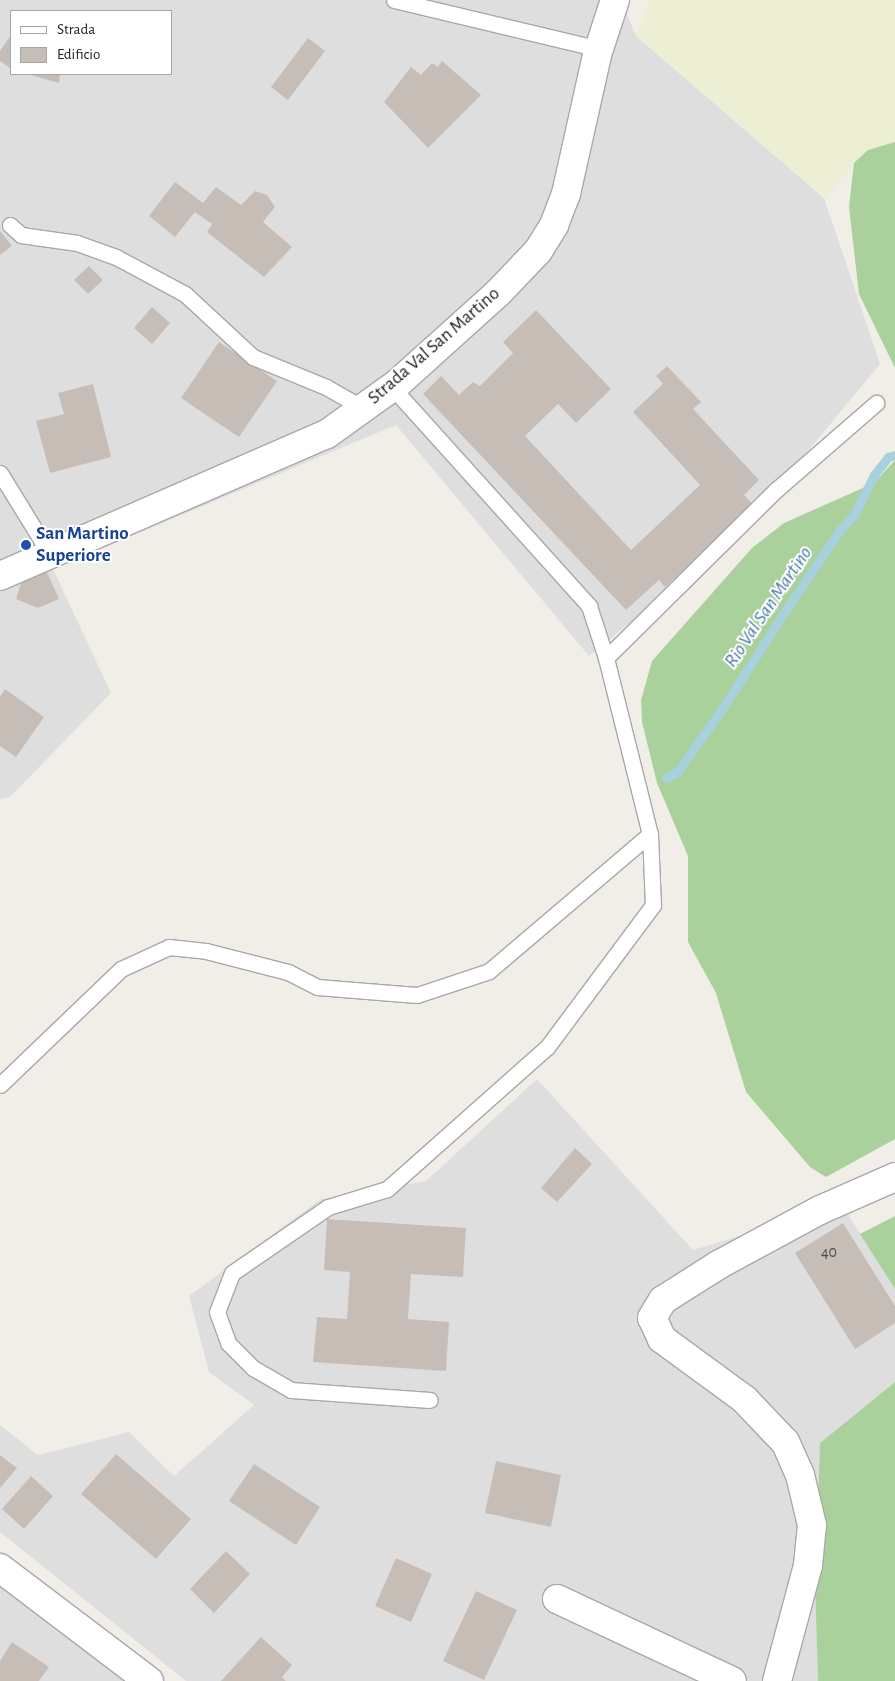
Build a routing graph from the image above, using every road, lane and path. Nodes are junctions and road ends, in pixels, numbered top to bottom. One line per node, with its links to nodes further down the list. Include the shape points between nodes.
1 (394, 0): 3 (lane)
2 (615, 0): 3 (street, Strada Val San Martino)
3 (600, 49): 5 (street, Strada Val San Martino, via 566,194 546,238 538,251 498,293)
4 (10, 225): 7 (lane, via 21,235 77,243 116,257 185,294 253,357 326,387)
5 (392, 387): 7 (street, Strada Val San Martino); 11 (lane, via 589,606)
6 (876, 403): 11 (lane, via 776,490)
7 (363, 408): 9 (street, Strada Val San Martino, via 327,434)
8 (0, 473): 9 (lane)
9 (51, 556): 10 (street, Strada Val San Martino)
10 (0, 576)
11 (606, 658): 12 (lane)
12 (650, 834): 13 (lane, via 489,972 417,995 317,986 288,972 206,951 170,948 121,969); 15 (lane, via 652,905 547,1047 388,1189 328,1207 232,1273 217,1312 228,1343 253,1368 291,1390)
13 (0, 1085)
14 (895, 1177): 20 (street, via 820,1210 720,1264 663,1300 652,1318 662,1339 744,1399 786,1442 800,1475 812,1525 808,1565)
15 (430, 1400)
16 (0, 1568): 18 (street)
17 (557, 1599): 19 (street)
18 (149, 1681)
19 (732, 1681)
20 (777, 1681)

